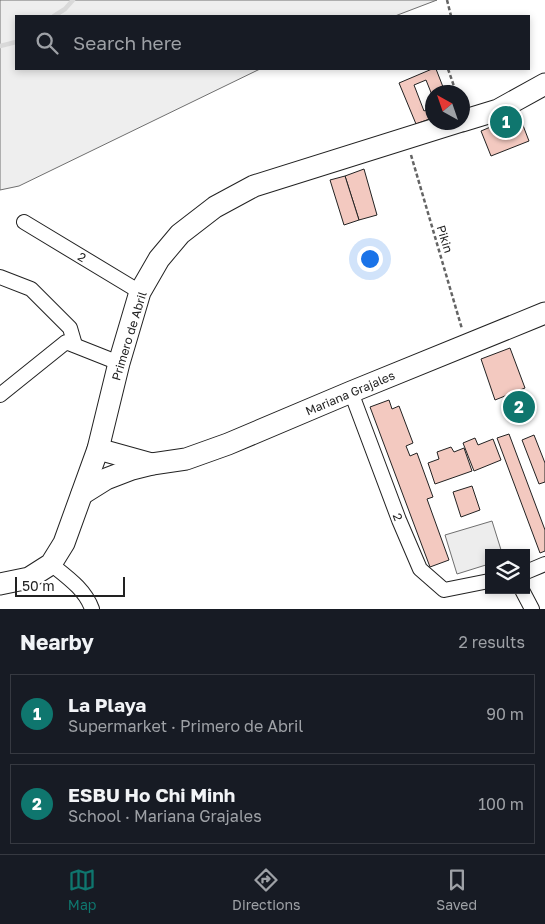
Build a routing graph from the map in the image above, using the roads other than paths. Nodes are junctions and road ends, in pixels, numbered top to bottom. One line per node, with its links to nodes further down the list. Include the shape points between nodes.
1 (545, 84): 2 (main road, via 498,110)
2 (470, 119)
3 (434, 130): 6 (main road, Primero de Abril, via 254,186 216,207 180,234 159,259)
4 (24, 222): 6 (street, 2)
5 (0, 277): 8 (street, via 31,289 70,328)
6 (140, 292): 9 (main road, Primero de Abril)
7 (545, 313): 10 (main road, Mariana Grajales)
8 (75, 346): 9 (street); 11 (street, via 66,342)
9 (119, 363): 12 (main road, Primero de Abril)
10 (351, 392): 13 (main road, Mariana Grajales, via 228,444 186,459); 18 (street, 2, via 420,569 444,590)
11 (0, 395)
12 (98, 449): 13 (main road, Mariana Grajales); 14 (main road, Primero de Abril)
13 (152, 464): 14 (main road, Mariana Grajales, via 106,479)
14 (82, 494): 15 (main road, Primero de Abril, via 64,543)
15 (51, 564): 19 (main road, Primero de Abril, via 29,578); 21 (street, via 74,582)
16 (545, 564): 17 (street)
17 (530, 570)
18 (485, 582)
19 (0, 584)
20 (524, 594): 22 (street)
21 (92, 609)
22 (532, 609)

